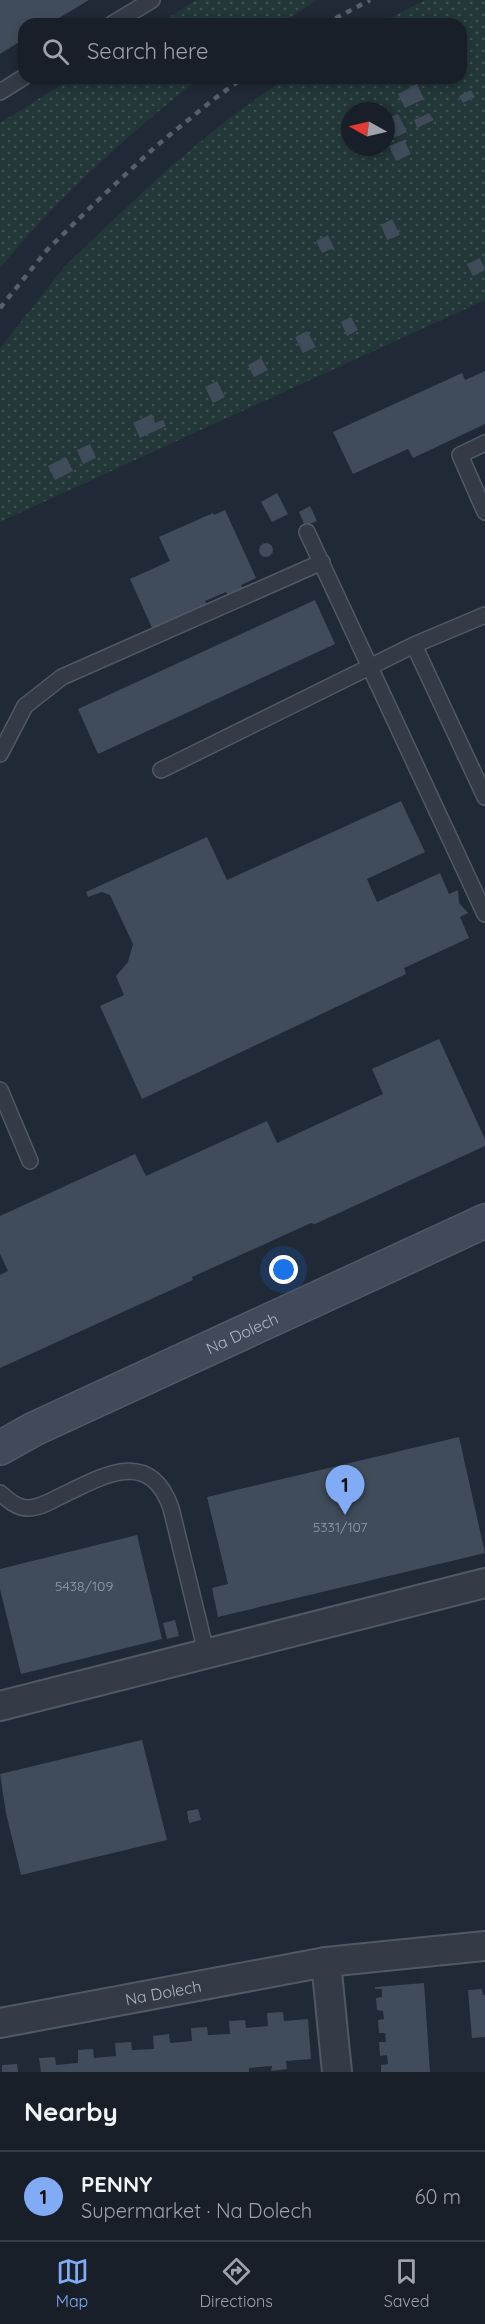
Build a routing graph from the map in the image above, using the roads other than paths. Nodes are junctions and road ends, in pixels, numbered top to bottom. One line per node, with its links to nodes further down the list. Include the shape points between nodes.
1 (152, 0): 2 (lane)
2 (122, 18)
3 (18, 81): 4 (lane)
4 (0, 92)
5 (485, 443): 6 (lane, via 460,455)
6 (485, 512)
7 (307, 532): 8 (lane)
8 (322, 562): 11 (lane); 12 (lane, via 62,677 25,706)
9 (485, 615): 10 (lane)
10 (414, 645): 11 (lane); 14 (lane)
11 (370, 667): 13 (lane); 15 (lane)
12 (0, 754)
13 (161, 770)
14 (485, 797)
15 (485, 914)
16 (0, 1090): 17 (lane)
17 (30, 1161)
18 (485, 1221): 19 (main road, Na Dolech)
19 (0, 1448)
20 (0, 1493): 22 (lane, via 13,1504 30,1508 113,1474 134,1472 156,1480 171,1508)
21 (485, 1583): 22 (street)
22 (206, 1652): 23 (street)
23 (0, 1706)
24 (485, 1946): 25 (street, Na Dolech)
25 (326, 1962): 26 (street, Na Dolech); 27 (street)
26 (0, 2023)
27 (337, 2072)

